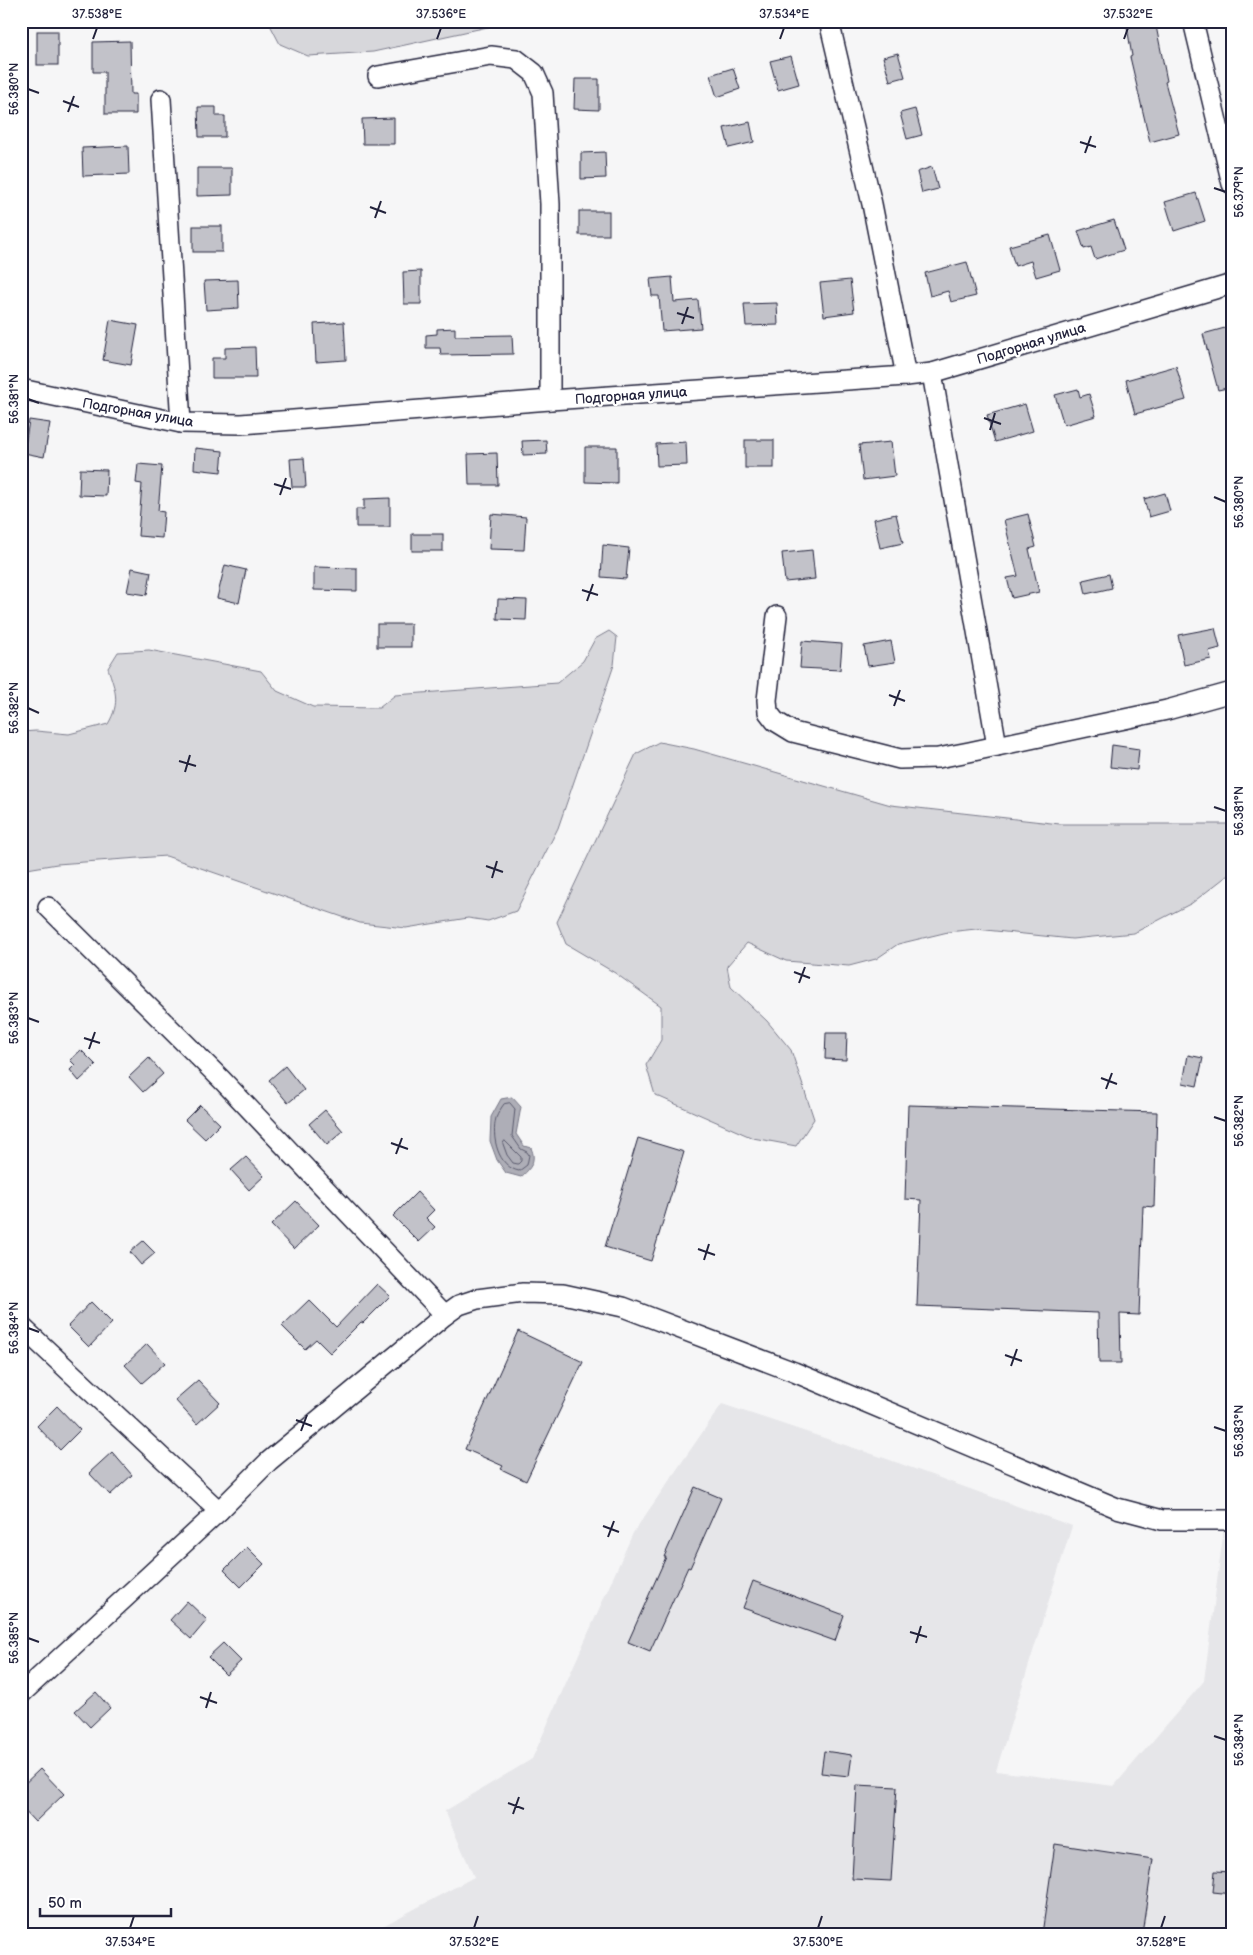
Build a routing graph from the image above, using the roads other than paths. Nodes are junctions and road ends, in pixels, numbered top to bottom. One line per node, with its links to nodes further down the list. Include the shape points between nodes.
1 (829, 21): 8 (street, via 872,204)
2 (1193, 21): 5 (street)
3 (378, 76): 10 (street, via 492,56 516,58 534,73 543,93 550,204)
4 (161, 99): 11 (street)
5 (1232, 184)
6 (1232, 284): 7 (street, Подгорная улица)
7 (932, 373): 8 (street, Подгорная улица); 14 (street)
8 (906, 376): 10 (street, Подгорная улица)
9 (21, 389): 11 (street, Подгорная улица)
10 (550, 400): 11 (street, Подгорная улица, via 241,424)
11 (181, 423)
12 (777, 616): 14 (street, via 768,712 775,721 793,732 900,759 938,758)
13 (1232, 692): 14 (street, via 1167,710)
14 (997, 746)
15 (48, 907): 16 (street, via 222,1080)
16 (445, 1315): 18 (street, via 269,1461); 19 (street, via 459,1305 477,1299 523,1293 563,1294 623,1307 794,1372 1118,1508 1162,1520)
17 (21, 1326): 18 (street)
18 (218, 1511): 20 (street)
19 (1232, 1520)
20 (21, 1694)

